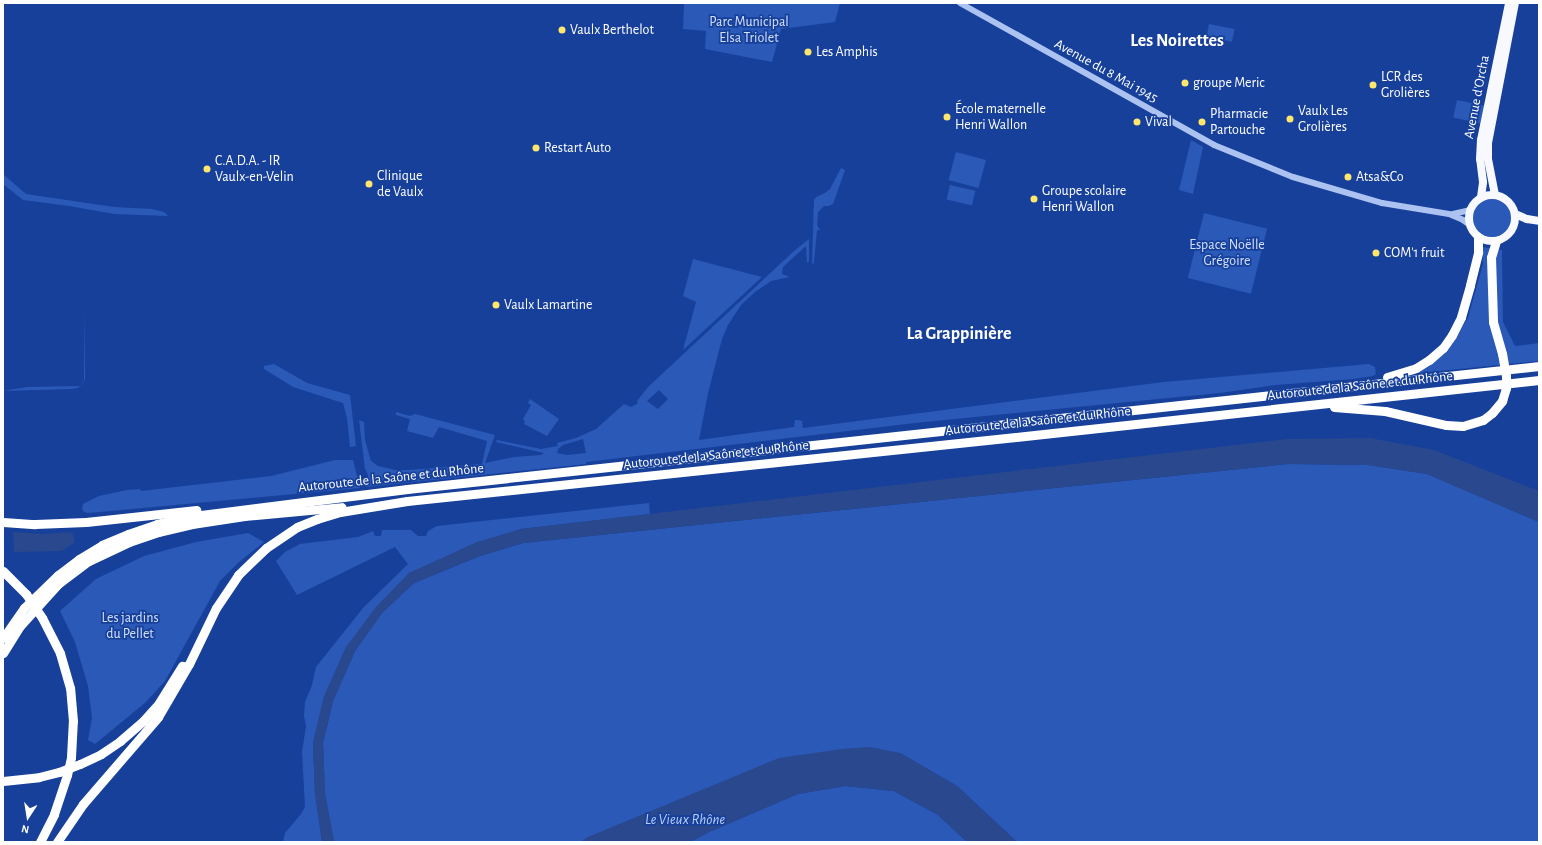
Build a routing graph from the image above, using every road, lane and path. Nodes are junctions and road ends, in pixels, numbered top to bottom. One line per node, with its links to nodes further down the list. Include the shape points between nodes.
1 (960, 3): 7 (street, Avenue du 8 Mai 1945, via 1214,145 1270,169 1344,193 1382,203)
2 (1508, 3): 5 (main road, Avenue d'Orcha, via 1481,140)
3 (1515, 3): 4 (main road, Avenue d'Orcha, via 1488,143 1488,159)
4 (1495, 195): 5 (main road); 8 (main road, via 1509,202)
5 (1481, 197): 6 (main road)
6 (1470, 210): 7 (street, Avenue du 8 Mai 1945); 10 (main road)
7 (1449, 214): 10 (street, Avenue du 8 Mai 1945)
8 (1515, 214): 9 (main road); 11 (main road)
9 (1537, 221): 11 (main road)
10 (1470, 225): 12 (main road)
11 (1514, 228): 13 (main road, via 1506,237)
12 (1478, 237): 13 (main road); 16 (highway, via 1478,252 1461,317 1443,348 1416,368)
13 (1496, 241): 17 (highway, bridge, via 1491,257 1493,322 1502,354 1506,388 1502,401 1492,413 1483,420 1463,426 1446,425 1385,411)
14 (1539, 366): 16 (highway, Autoroute de la Saône et du Rhône)
15 (1539, 380): 17 (highway, Autoroute de la Saône et du Rhône)
16 (1371, 384): 19 (highway, Autoroute de la Saône et du Rhône, via 407,489)
17 (1319, 404): 18 (highway, Autoroute de la Saône et du Rhône)
18 (407, 501): 23 (highway, via 244,516 192,524 129,542 89,561 58,584 20,626); 24 (highway, Autoroute de la Saône et du Rhône, via 340,512 297,527 266,548 238,575 216,608)
19 (212, 514): 20 (highway, via 198,510 86,522); 22 (highway, Autoroute de la Saône et du Rhône, via 156,524 102,545 58,575 24,608)
20 (3, 522)
21 (3, 571): 26 (highway, bridge, via 26,594 42,618 60,653 70,688 72,739 68,769 59,801)
22 (3, 638)
23 (3, 653)
24 (176, 682): 25 (highway, bridge, via 132,731 101,754 59,772); 27 (highway, via 158,717 79,809)
25 (3, 781)
26 (40, 842)
27 (57, 842)

